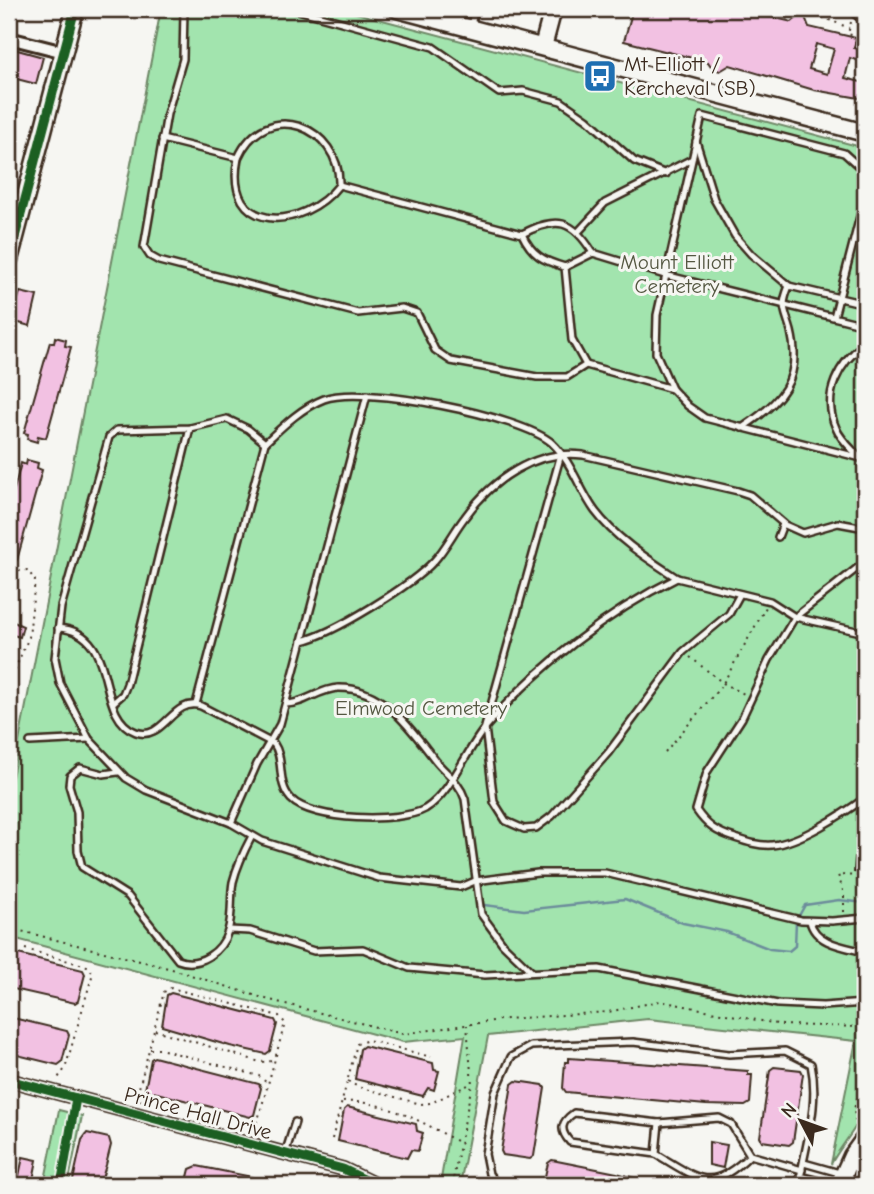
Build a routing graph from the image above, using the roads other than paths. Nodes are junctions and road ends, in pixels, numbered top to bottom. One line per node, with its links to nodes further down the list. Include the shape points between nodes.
1 (75, 9): 12 (main road)
2 (184, 9): 14 (lane, via 183,59)
3 (294, 9): 19 (lane, via 433,47 499,93 523,91 561,101 634,161)
4 (397, 9): 9 (main road)
5 (475, 9): 9 (lane)
6 (553, 9): 11 (main road)
7 (852, 10): 8 (lane)
8 (865, 22)
9 (470, 28): 11 (main road)
10 (9, 38): 12 (street)
11 (542, 47): 13 (main road)
12 (64, 52): 25 (main road)
13 (865, 133)
14 (162, 139): 16 (lane); 35 (lane, via 144,247 159,261 358,313 402,308 417,313 435,350 451,361 537,377 568,377)
15 (696, 139): 17 (lane); 18 (lane, via 702,116 844,153); 28 (lane, via 706,180 735,236)
16 (238, 158): 20 (lane, via 256,132 281,123 299,125 331,153 340,167); 20 (lane, via 234,180 238,192 257,214 274,219 312,210)
17 (691, 160): 19 (lane); 27 (lane)
18 (865, 172)
19 (666, 174): 22 (lane, via 604,203)
20 (339, 185): 23 (lane)
21 (865, 197): 29 (lane)
22 (579, 230): 23 (lane, via 545,222); 24 (lane)
23 (522, 234): 26 (lane, via 530,252)
24 (593, 253): 26 (lane); 27 (lane)
25 (9, 260)
26 (565, 267): 35 (lane, via 572,340)
27 (665, 275): 31 (lane); 36 (lane, via 656,353)
28 (789, 286): 29 (lane); 31 (lane)
29 (838, 300): 30 (lane); 32 (lane)
30 (865, 304)
31 (782, 305): 32 (lane); 39 (lane, via 796,362 771,409)
32 (834, 317): 33 (lane)
33 (865, 325)
34 (865, 343): 42 (lane, via 841,365 832,400 836,431)
35 (586, 365): 36 (lane)
36 (672, 389): 39 (lane, via 705,418)
37 (367, 395): 40 (lane, via 326,398 293,416); 41 (lane, via 419,400 499,420 542,437); 52 (lane)
38 (190, 428): 40 (lane, via 227,419); 50 (lane, via 117,430 109,437); 53 (lane, via 127,684)
39 (742, 428): 42 (lane)
40 (265, 443): 54 (lane)
41 (561, 454): 43 (lane, via 583,455 738,491 750,495); 47 (lane, via 600,517); 52 (lane, via 503,478 467,514 428,567 364,611); 56 (lane)
42 (863, 458)
43 (783, 524): 44 (lane, via 803,533 838,523); 45 (lane)
44 (865, 528)
45 (778, 537)
46 (865, 562): 49 (lane)
47 (677, 578): 48 (lane); 56 (lane, via 642,595 573,644)
48 (740, 594): 49 (lane, via 770,601); 56 (lane, via 729,614 683,652 579,788 536,828 524,830 506,821 494,802)
49 (795, 617): 51 (lane); 62 (lane, via 703,781 696,810 718,833 755,845 782,844)
50 (58, 628): 53 (lane, via 76,630 92,642); 57 (lane, via 56,671)
51 (865, 633)
52 (302, 641): 55 (lane)
53 (114, 702): 54 (lane, via 126,726 144,734 158,729 180,708)
54 (196, 704): 59 (lane)
55 (286, 704): 59 (lane); 61 (lane, via 329,689 370,695 394,711)
56 (485, 727): 61 (lane)
57 (89, 739): 58 (lane); 60 (lane)
58 (30, 742)
59 (270, 742): 61 (lane, via 278,750 286,793 302,807 320,813 368,817 418,812 432,804); 63 (lane)
60 (118, 772): 63 (lane, via 146,790); 68 (lane, via 103,774 80,768 70,776 82,867 128,897 177,960 195,962 208,957)
61 (452, 777): 65 (lane, via 469,814)
62 (865, 798)
63 (232, 823): 64 (lane)
64 (252, 836): 65 (lane, via 379,878 461,887); 68 (lane, via 234,880)
65 (475, 881): 67 (lane, via 538,873 605,873); 70 (lane, via 481,914)
66 (865, 918): 67 (lane)
67 (810, 921): 69 (lane, via 817,936)
68 (229, 930): 70 (lane, via 250,931 314,951 363,949 409,968 485,975)
69 (865, 952)
70 (532, 972): 71 (lane, via 599,969 778,1004)
71 (865, 1003)
72 (9, 1080): 76 (street, Prince Hall Drive)
73 (295, 1122): 76 (lane)
74 (659, 1123): 77 (lane); 77 (lane, via 574,1113 562,1124 569,1142); 78 (lane, via 719,1118 731,1124)
75 (861, 1134): 80 (main road)
76 (285, 1154): 81 (street, Prince Hall Drive, via 343,1169)
77 (656, 1154): 78 (lane, via 704,1183 720,1181)
78 (750, 1155): 79 (lane)
79 (802, 1170): 80 (lane); 80 (lane); 82 (lane, via 816,1085 811,1064 785,1051 729,1054 633,1042 531,1046 511,1057 495,1093 485,1154 489,1174); 83 (lane)
80 (839, 1182)
81 (376, 1185)
82 (498, 1185)
83 (799, 1185)

